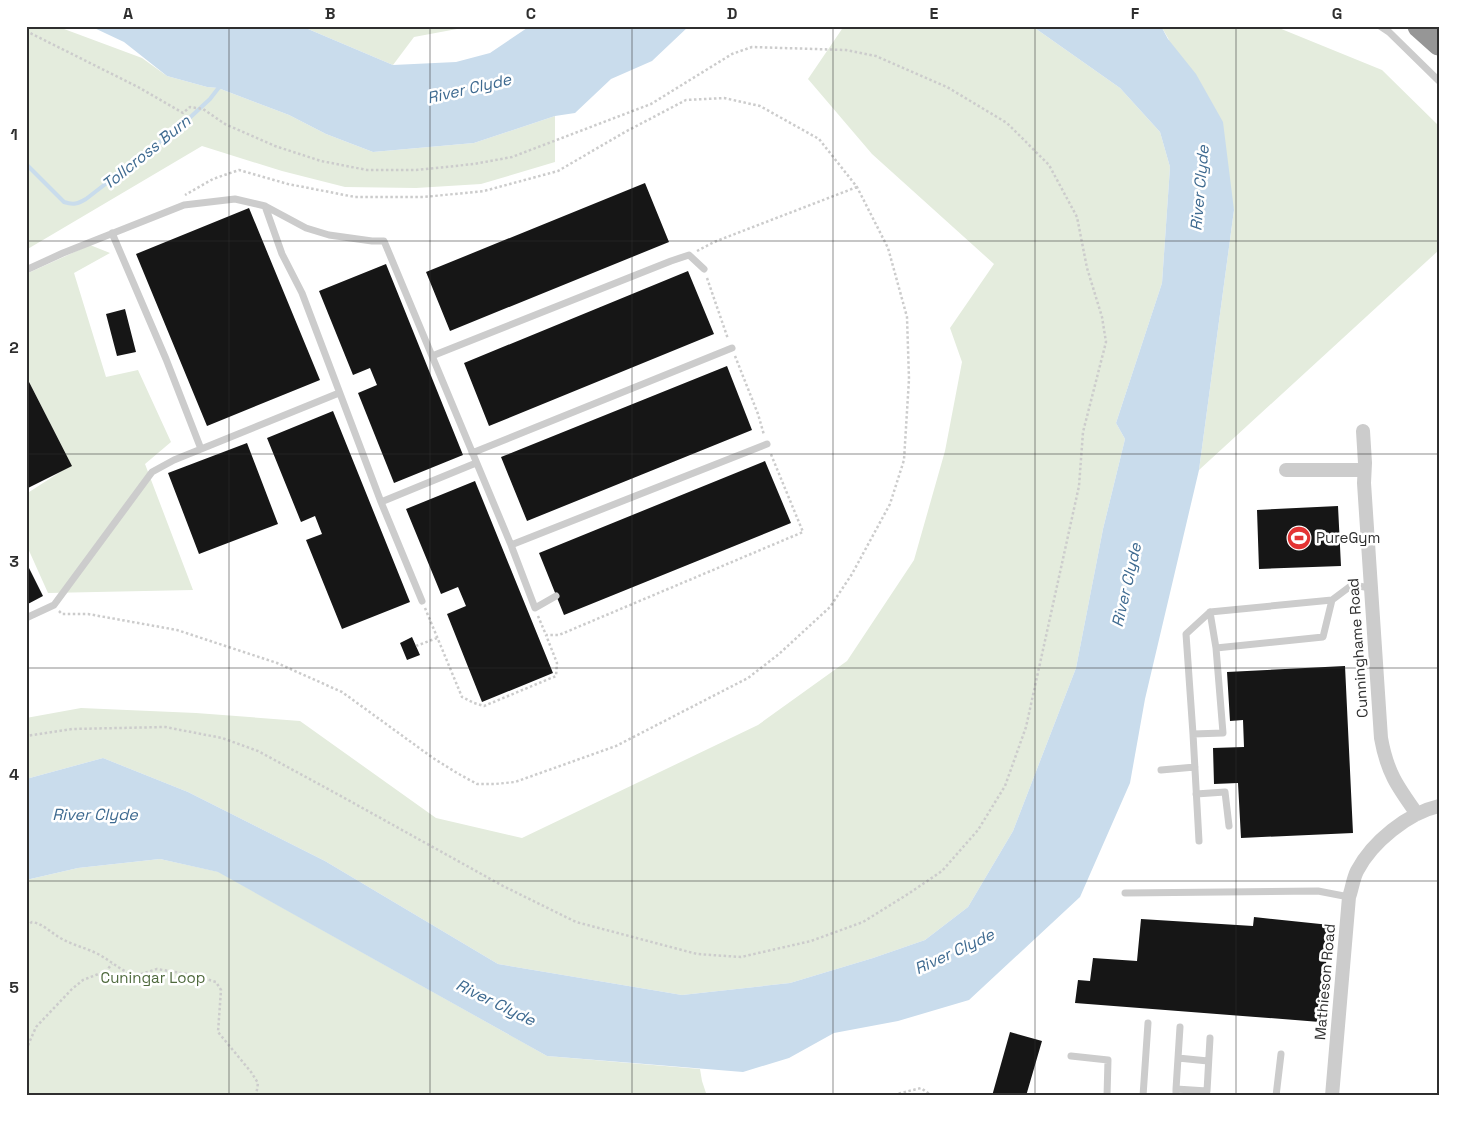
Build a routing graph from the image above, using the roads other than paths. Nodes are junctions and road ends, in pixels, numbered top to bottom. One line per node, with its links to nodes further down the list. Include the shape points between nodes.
1 (1380, 26): 4 (lane)
2 (1420, 26): 3 (highway)
3 (1439, 44)
4 (1439, 81)
5 (265, 206): 6 (lane, via 235,199 184,205); 10 (lane, via 306,228 329,235 384,241); 11 (lane)
6 (112, 233): 8 (lane); 14 (lane)
7 (704, 269): 10 (lane, via 689,255)
8 (26, 270)
9 (732, 348): 15 (lane)
10 (432, 356): 15 (lane)
11 (339, 392): 14 (lane); 19 (lane)
12 (1362, 431): 18 (street, Cunninghame Road)
13 (767, 444): 20 (lane)
14 (201, 449): 26 (lane, via 152,472 54,605)
15 (472, 453): 16 (lane)
16 (476, 463): 19 (lane); 20 (lane)
17 (1286, 470): 18 (street)
18 (1364, 470): 21 (street, Cunninghame Road)
19 (381, 502): 24 (lane)
20 (510, 545): 22 (lane, via 535,608)
21 (1371, 588): 23 (lane, via 1352,585); 33 (street, Cunninghame Road, via 1384,754 1397,786)
22 (556, 596)
23 (1332, 600): 25 (lane); 27 (lane, via 1323,637)
24 (422, 601)
25 (1210, 612): 27 (lane); 28 (lane, via 1186,634)
26 (26, 618)
27 (1216, 648): 28 (lane, via 1223,733)
28 (1193, 734): 29 (lane)
29 (1195, 767): 30 (lane); 31 (lane)
30 (1161, 770)
31 (1196, 794): 34 (lane, via 1225,792); 35 (lane)
32 (1439, 806): 33 (street, Mathieson Road)
33 (1417, 814): 37 (street, Mathieson Road, via 1402,822 1367,855 1356,872)
34 (1229, 826)
35 (1199, 841)
36 (1125, 893): 37 (lane, via 1318,891)
37 (1349, 897): 49 (street, Mathieson Road)
38 (1148, 1023): 47 (lane)
39 (1180, 1027): 43 (lane)
40 (1210, 1038): 44 (lane)
41 (1281, 1054): 48 (lane)
42 (1070, 1056): 46 (lane, via 1108,1060)
43 (1178, 1058): 44 (lane); 45 (lane)
44 (1208, 1061): 45 (lane, via 1207,1091)
45 (1176, 1092)
46 (1107, 1096)
47 (1142, 1096)
48 (1276, 1096)
49 (1332, 1096)

